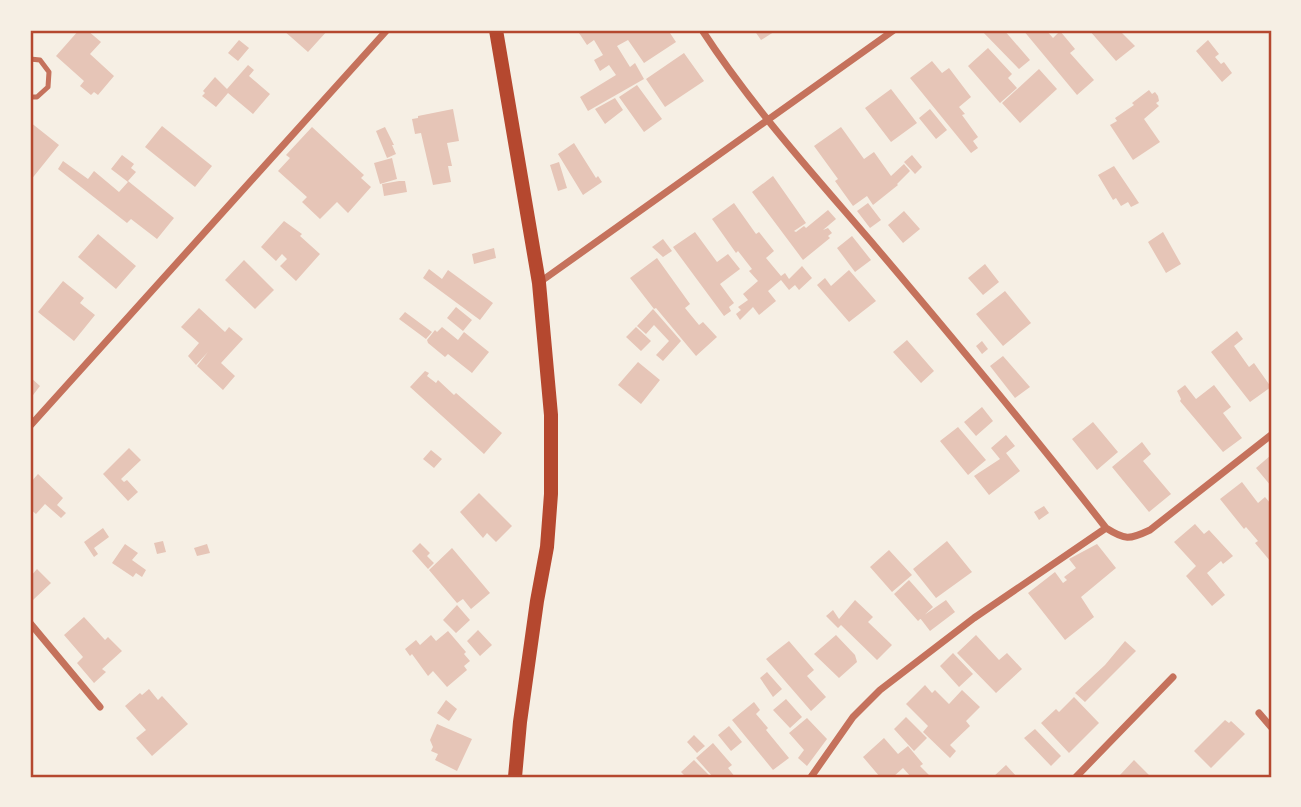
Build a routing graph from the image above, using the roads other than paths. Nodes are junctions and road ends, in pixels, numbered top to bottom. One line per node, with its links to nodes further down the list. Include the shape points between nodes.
1 (387, 30): 9 (street)
2 (495, 30): 8 (main road)
3 (702, 30): 7 (street)
4 (894, 30): 7 (street)
5 (30, 59): 6 (lane, via 40,60 49,72 48,87)
6 (30, 97)
7 (766, 120): 8 (street); 11 (street)
8 (539, 283): 17 (main road, via 551,415 551,494)
9 (30, 426)
10 (1271, 435): 11 (street, via 1150,530 1132,538)
11 (1105, 528): 18 (street, via 974,618 880,690 853,717)
12 (30, 623): 14 (street)
13 (1173, 677): 19 (street)
14 (100, 707)
15 (1259, 713): 16 (street)
16 (1271, 727)
17 (515, 777)
18 (811, 777)
19 (1076, 777)

